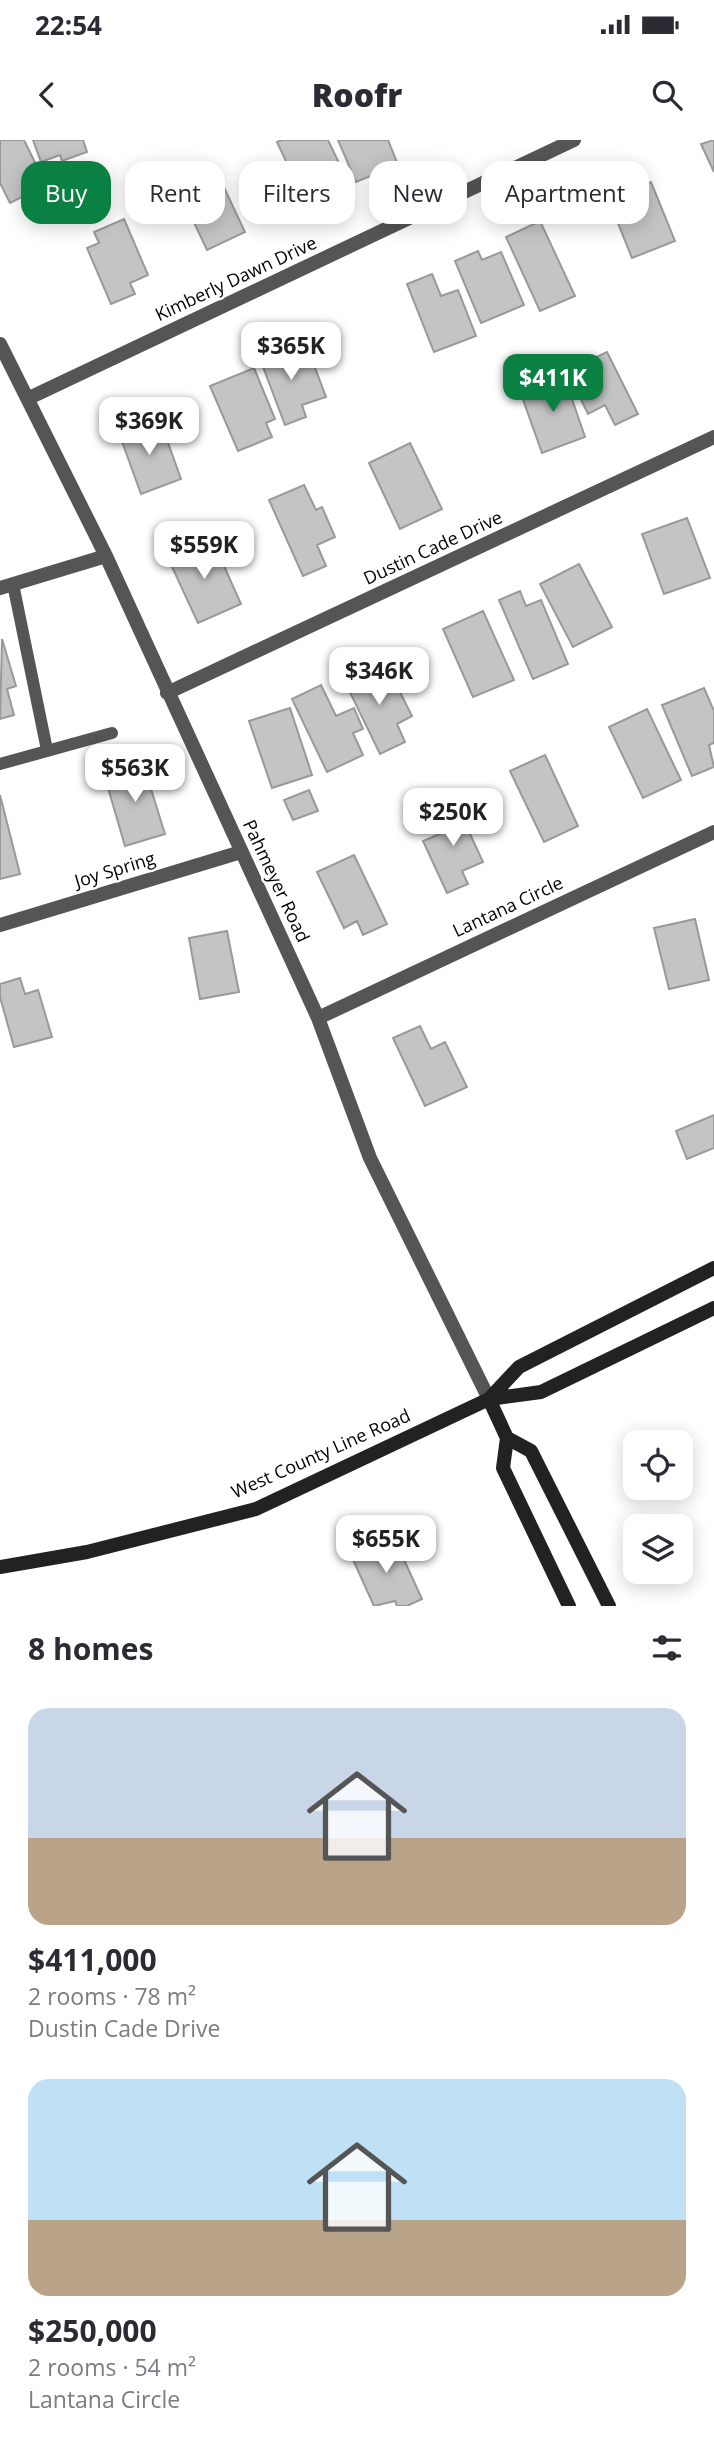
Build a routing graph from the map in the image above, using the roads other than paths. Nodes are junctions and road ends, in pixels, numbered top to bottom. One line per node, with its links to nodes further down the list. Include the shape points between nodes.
1 (574, 140): 3 (street, Kimberly Dawn Drive)
2 (0, 344): 3 (street, Pahmeyer Road)
3 (29, 398): 5 (street, Pahmeyer Road)
4 (714, 437): 7 (street, Dustin Cade Drive)
5 (106, 556): 6 (street); 7 (street, Pahmeyer Road)
6 (6, 586): 9 (lane)
7 (167, 693): 12 (street, Pahmeyer Road)
8 (112, 733): 9 (lane)
9 (47, 750): 10 (lane)
10 (0, 764)
11 (714, 832): 14 (street, Lantana Circle)
12 (241, 852): 13 (street, Joy Spring); 14 (street, Pahmeyer Road)
13 (0, 925)
14 (318, 1018): 17 (street, Pahmeyer Road, via 370,1158)
15 (714, 1268): 17 (main road, West County Line Road, via 519,1367)
16 (714, 1308): 17 (main road, West County Line Road, via 541,1392)
17 (489, 1399): 18 (main road, Pahmeyer Road); 19 (main road, West County Line Road, via 256,1509 87,1552)
18 (507, 1438): 20 (main road, Pahmeyer Road, via 503,1468); 21 (main road, Pahmeyer Road, via 531,1451)
19 (0, 1567)
20 (569, 1606)
21 (609, 1606)

